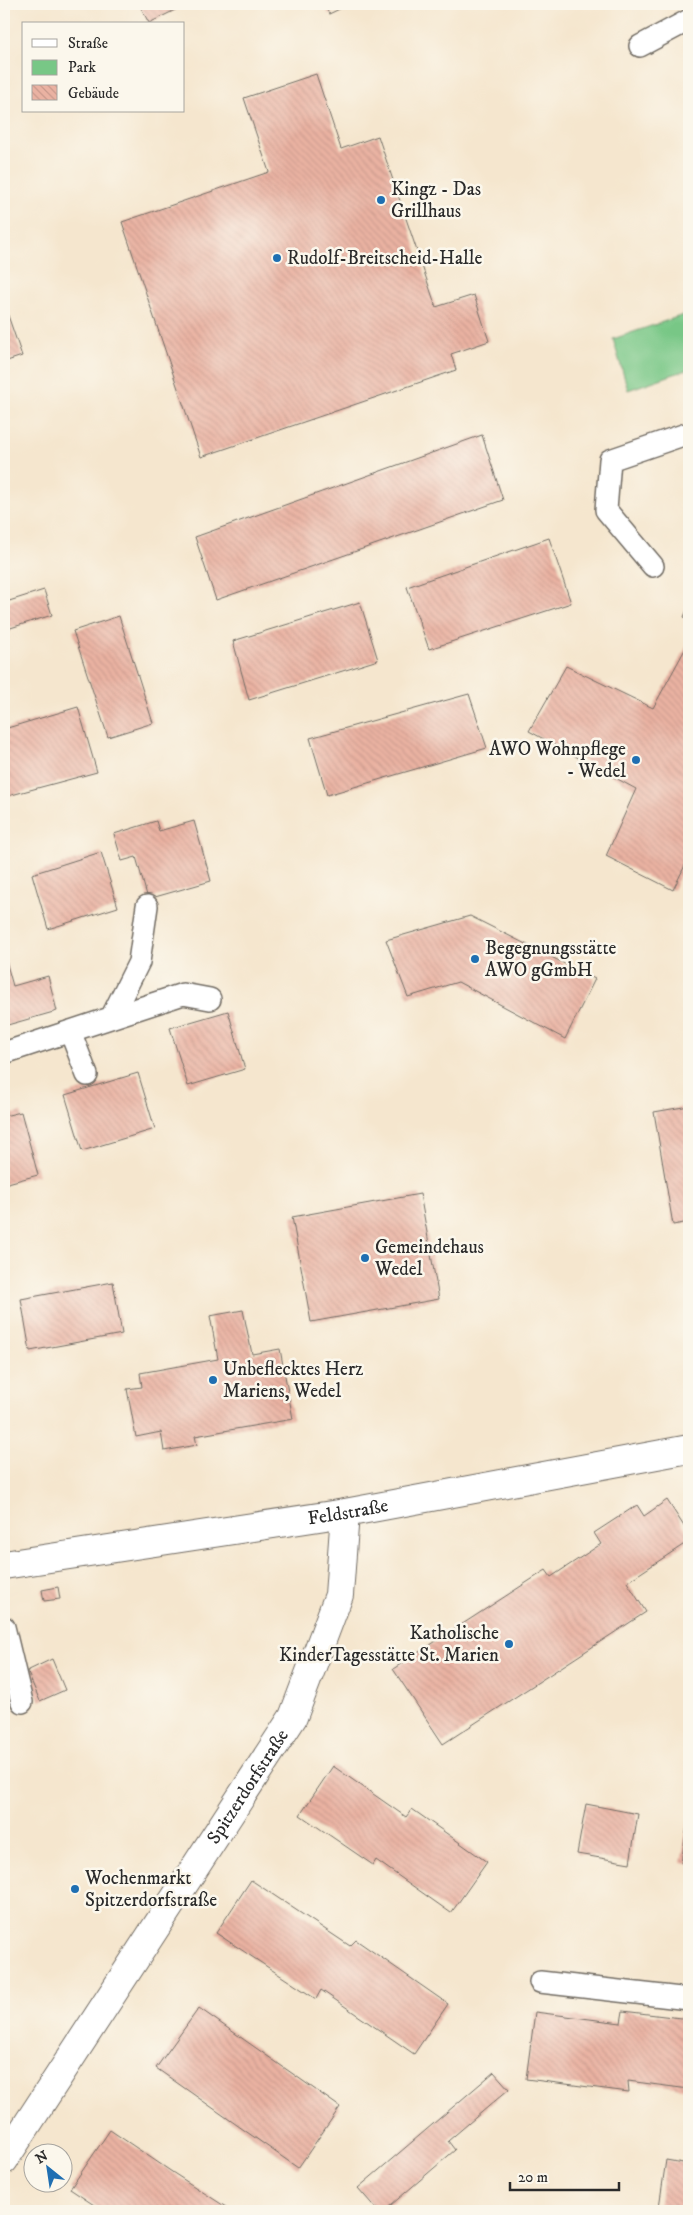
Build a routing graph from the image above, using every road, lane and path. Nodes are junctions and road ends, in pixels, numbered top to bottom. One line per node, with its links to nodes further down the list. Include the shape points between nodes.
1 (689, 20): 2 (lane)
2 (640, 46)
3 (689, 433): 4 (lane, via 610,460 606,510)
4 (653, 566)
5 (147, 906): 7 (lane, via 139,962)
6 (210, 999): 7 (lane, via 183,994)
7 (112, 1016): 8 (lane)
8 (70, 1031): 9 (lane); 10 (lane)
9 (4, 1052)
10 (87, 1075)
11 (689, 1449): 12 (street, Feldstraße)
12 (345, 1512): 13 (street, Feldstraße); 18 (street, Spitzerdorfstraße, via 339,1595 293,1718)
13 (4, 1564)
14 (4, 1627): 15 (lane)
15 (22, 1702)
16 (540, 1982): 17 (lane)
17 (689, 1999)
18 (4, 2160)

